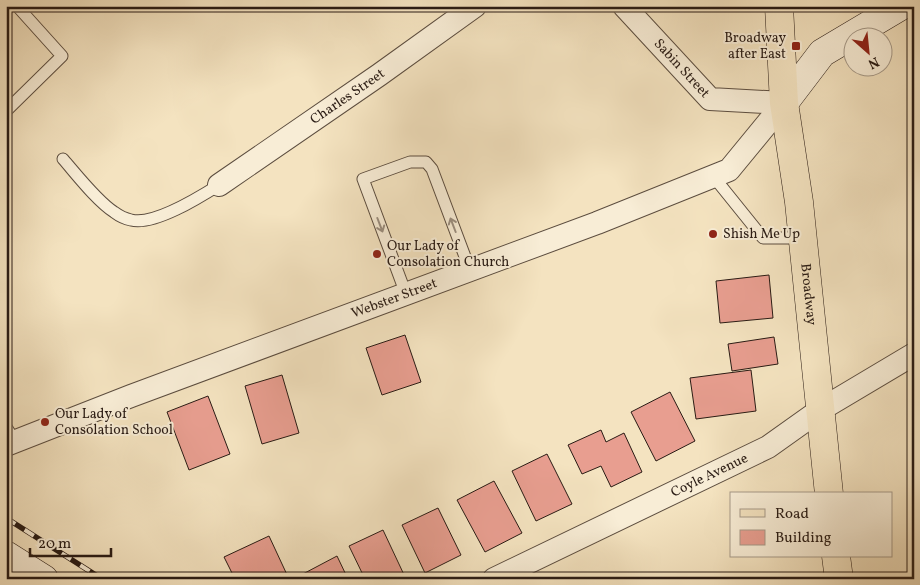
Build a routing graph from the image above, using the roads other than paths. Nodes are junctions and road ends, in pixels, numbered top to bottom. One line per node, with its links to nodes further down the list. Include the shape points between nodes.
1 (17, 6): 7 (lane, via 62,56)
2 (475, 6): 10 (street, Charles Street)
3 (624, 6): 6 (street, Sabin Street, via 710,98)
4 (779, 6): 6 (main road, Broadway)
5 (900, 6): 6 (main road, via 822,53)
6 (784, 103): 9 (street, Webster Street, via 729,170); 11 (main road, Broadway)
7 (6, 111)
8 (63, 159): 10 (lane, via 114,213 133,220 153,219 166,214)
9 (713, 176): 11 (lane, via 763,238); 12 (street, Webster Street, via 597,224)
10 (220, 185)
11 (802, 238): 15 (main road, Broadway)
12 (470, 270): 13 (street, Webster Street); 13 (lane, one-way to 13, via 432,169 426,162 410,162 363,179)
13 (406, 294): 16 (street, Webster Street)
14 (914, 354): 15 (street, Coyle Avenue)
15 (820, 410): 17 (main road, Broadway); 21 (street, Coyle Avenue, via 768,447)
16 (9, 438)
17 (829, 492)
18 (6, 555): 20 (main road)
19 (836, 558): 22 (main road)
20 (44, 579)
21 (494, 579)
22 (838, 579)

